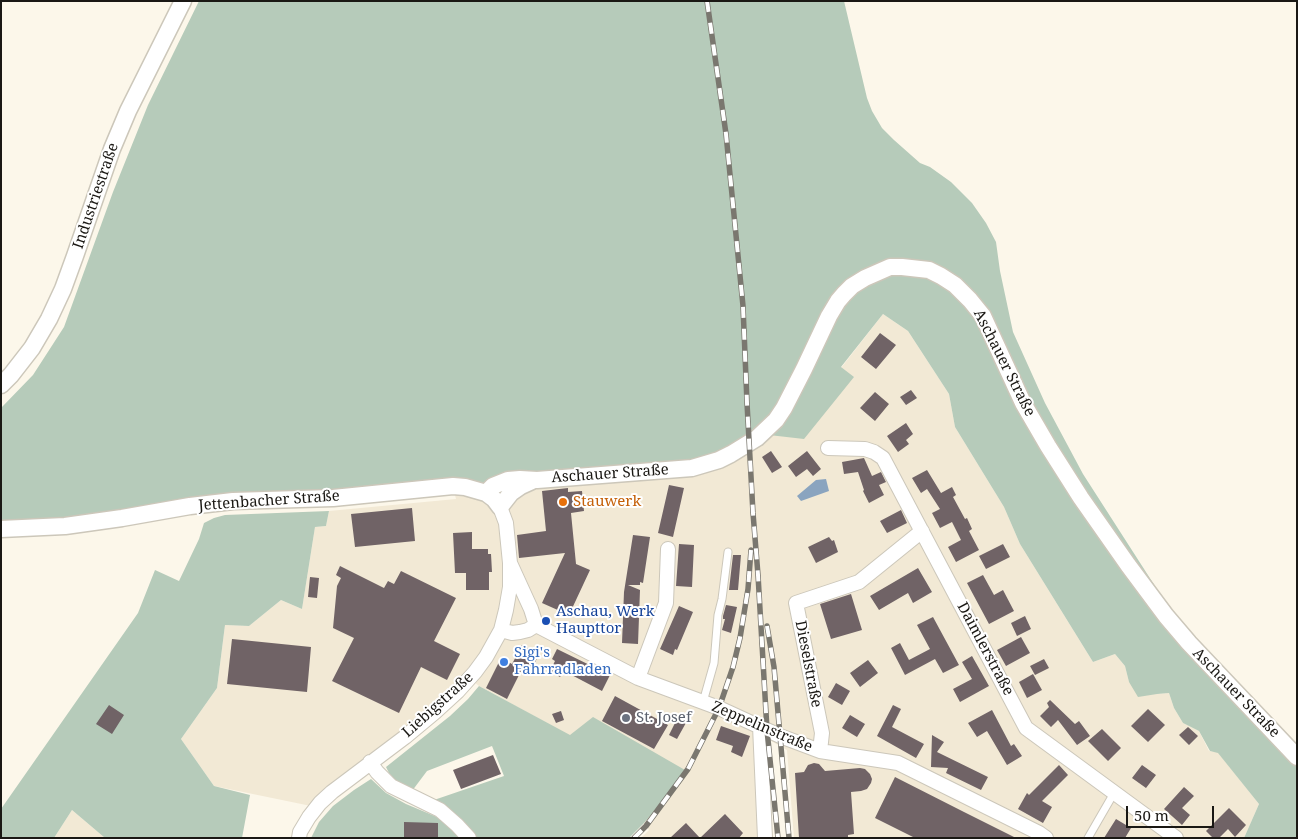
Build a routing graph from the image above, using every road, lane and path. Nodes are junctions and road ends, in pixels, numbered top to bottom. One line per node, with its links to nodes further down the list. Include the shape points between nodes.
1 (183, 1): 2 (street, Industriestraße, via 112,149 63,289 32,348)
2 (1, 385)
3 (828, 448): 8 (street, Daimlerstraße, via 865,449 883,458)
4 (537, 480): 5 (street, Aschauer Straße, via 508,480); 6 (street, Aschauer Straße, via 511,493); 18 (street, Aschauer Straße, via 692,468 731,454 757,438 776,420 829,316 844,294 864,278 890,268 929,270 955,285 983,316 1023,403 1048,446 1081,498 1166,616)
5 (486, 493): 6 (street, Jettenbacher Straße); 7 (street, Jettenbacher Straße, via 453,486 333,498 233,501 66,526)
6 (500, 507): 11 (street, Liebigstraße, via 506,523)
7 (1, 529)
8 (922, 530): 17 (street, Dieselstraße, via 859,582 796,603 822,733); 20 (street, Daimlerstraße, via 1026,728)
9 (668, 549): 14 (street, via 666,603)
10 (728, 552): 15 (lane, via 714,663)
11 (510, 563): 12 (street); 13 (street, Liebigstraße, via 510,587)
12 (536, 625): 13 (street, via 520,632); 14 (street, Zeppelinstraße)
13 (501, 630): 19 (street, Liebigstraße, via 486,657 458,691)
14 (638, 678): 15 (street, Zeppelinstraße)
15 (703, 702): 16 (street, Zeppelinstraße)
16 (760, 726): 17 (street, Zeppelinstraße); 23 (street)
17 (820, 752): 24 (street, Zeppelinstraße, via 898,763)
18 (1297, 757)
19 (370, 762): 21 (street, Liebigstraße, via 320,803 309,816); 22 (street, via 391,786 440,810)
20 (1114, 793): 25 (lane); 26 (street, Daimlerstraße)
21 (299, 838)
22 (469, 838)
23 (765, 838)
24 (1046, 838)
25 (1088, 838)
26 (1176, 838)

